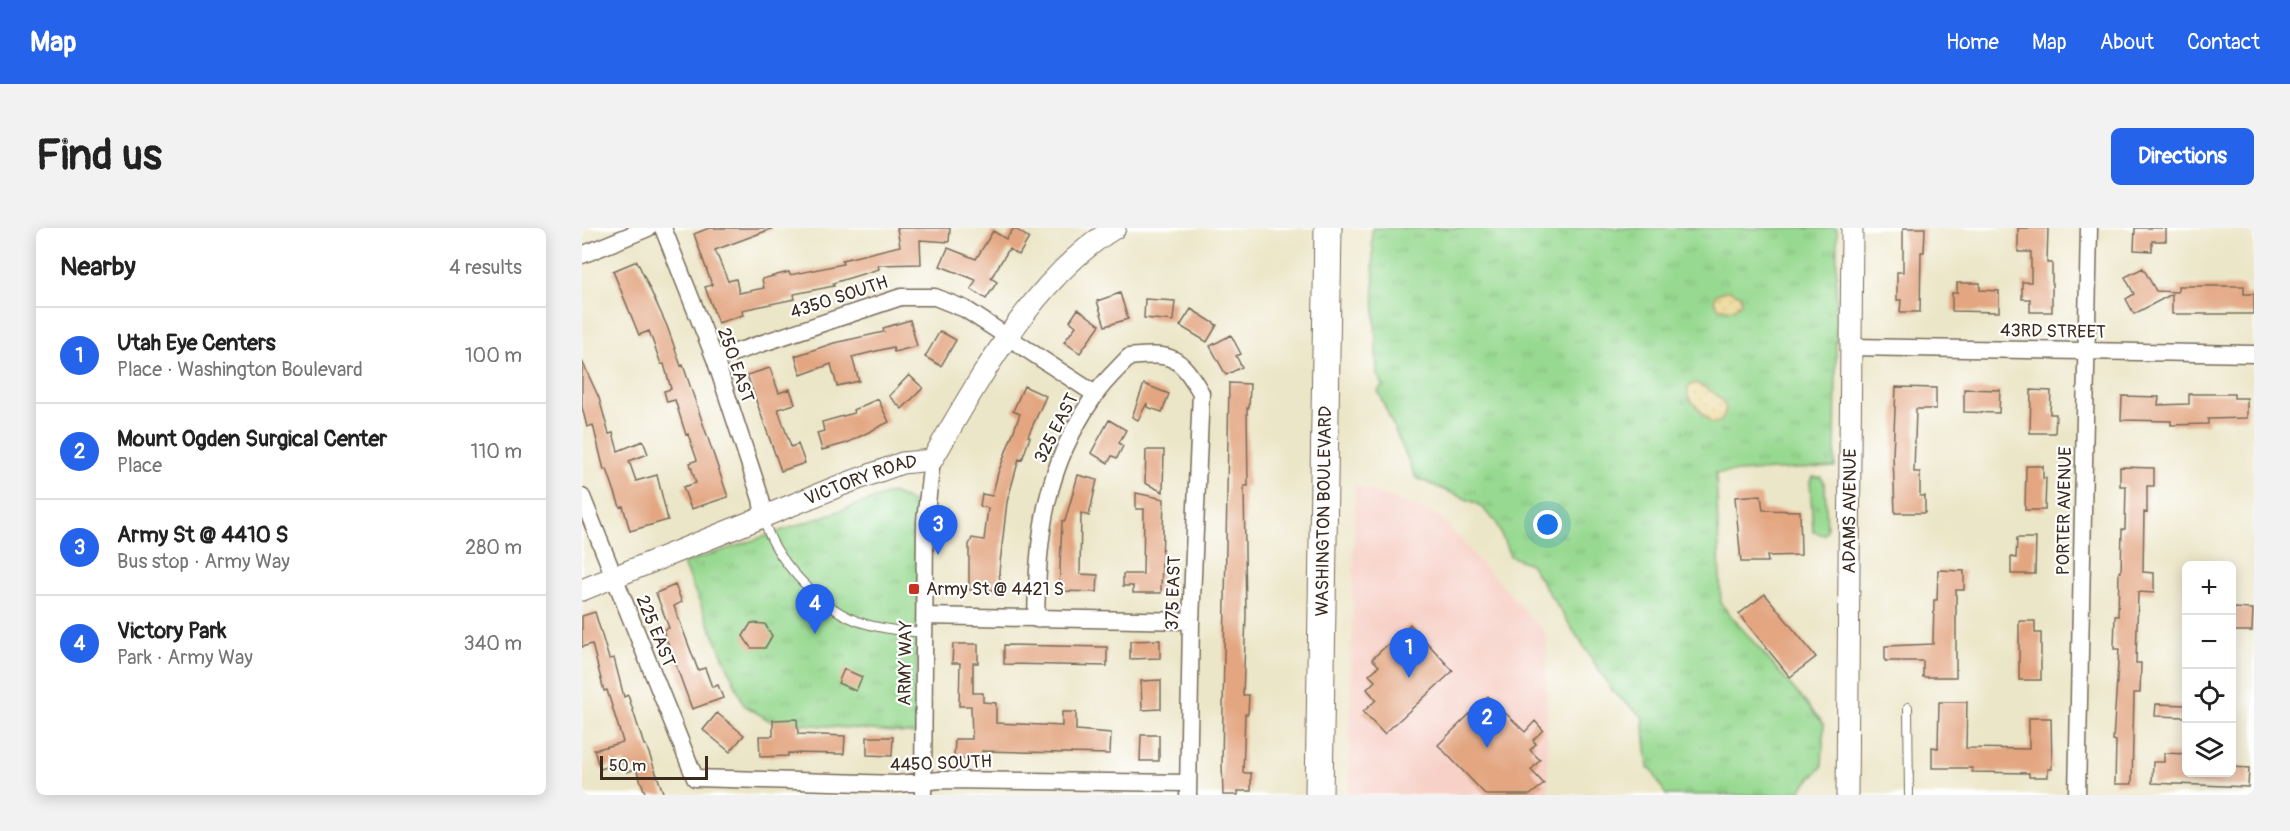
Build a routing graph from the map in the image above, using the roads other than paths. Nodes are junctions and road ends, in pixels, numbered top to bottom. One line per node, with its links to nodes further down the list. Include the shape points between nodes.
1 (648, 228): 7 (street)
2 (663, 228): 12 (street, 250 EAST)
3 (1115, 228): 8 (street, VICTORY ROAD, via 1063,268)
4 (1328, 228): 27 (main road, WASHINGTON BOULEVARD)
5 (1852, 228): 9 (street, ADAMS AVENUE)
6 (2089, 228): 10 (street, PORTER AVENUE)
7 (582, 255)
8 (1008, 339): 12 (street, 4350 SOUTH, via 965,309 935,297 901,297); 14 (street, 4350 SOUTH); 15 (street, VICTORY ROAD, via 992,358)
9 (1851, 347): 10 (street, 43RD STREET); 28 (street, ADAMS AVENUE)
10 (2087, 351): 11 (street, 43RD STREET); 30 (street, PORTER AVENUE)
11 (2254, 354)
12 (715, 359): 17 (street, 250 EAST)
13 (1201, 393): 14 (street, 325 EAST, via 1185,367 1162,354 1130,357); 21 (street, 375 EAST)
14 (1095, 394): 20 (street, 325 EAST, via 1057,464 1044,506)
15 (932, 460): 17 (street, VICTORY ROAD, via 902,464); 22 (street, ARMY WAY, via 925,521)
16 (582, 498): 18 (street, 225 EAST)
17 (764, 517): 18 (street, VICTORY ROAD); 22 (lane, via 767,532 792,572 824,600 855,620 892,631)
18 (614, 578): 19 (street, VICTORY ROAD); 24 (street, 225 EAST)
19 (582, 590)
20 (1036, 619): 21 (street); 22 (street)
21 (1191, 621): 26 (street, 375 EAST)
22 (925, 624): 25 (street, ARMY WAY)
23 (1908, 707): 29 (lane)
24 (695, 778): 25 (street, 4450 SOUTH)
25 (923, 788): 26 (street, 4450 SOUTH)
26 (1188, 789)
27 (1319, 795)
28 (1847, 795)
29 (1909, 795)
30 (2077, 795)

